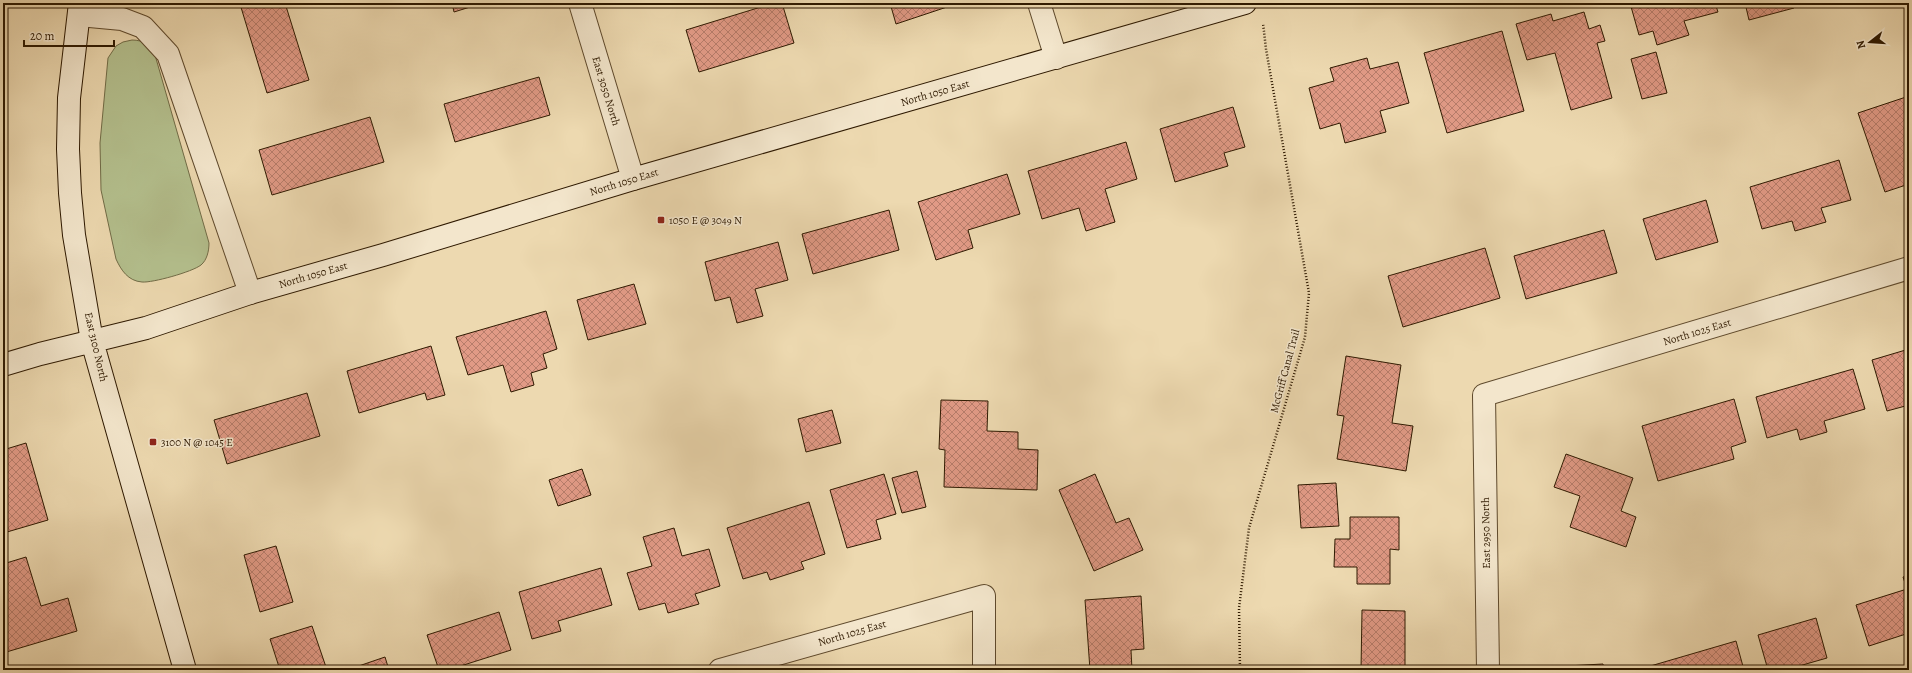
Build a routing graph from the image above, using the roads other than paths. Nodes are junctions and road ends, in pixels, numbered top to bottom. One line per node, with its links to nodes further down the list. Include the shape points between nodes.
1 (580, 3): 6 (main road, East 3050 North)
2 (1039, 3): 5 (main road)
3 (1245, 3): 5 (main road, North 1050 East)
4 (79, 9): 8 (main road, East 3100 North, via 122,19 143,27 168,54); 9 (main road, East 3100 North, via 69,98 69,186 74,235)
5 (1056, 58): 6 (main road, North 1050 East)
6 (633, 179): 8 (main road, North 1050 East)
7 (1909, 268): 11 (main road, North 1025 East)
8 (250, 293): 9 (main road, North 1050 East, via 146,328)
9 (92, 341): 10 (main road, North 1050 East); 12 (main road, East 3100 North)
10 (3, 365)
11 (1484, 395): 15 (main road, East 2950 North)
12 (185, 670)
13 (720, 670): 14 (main road, North 1025 East, via 984,596)
14 (984, 670)
15 (1488, 670)

